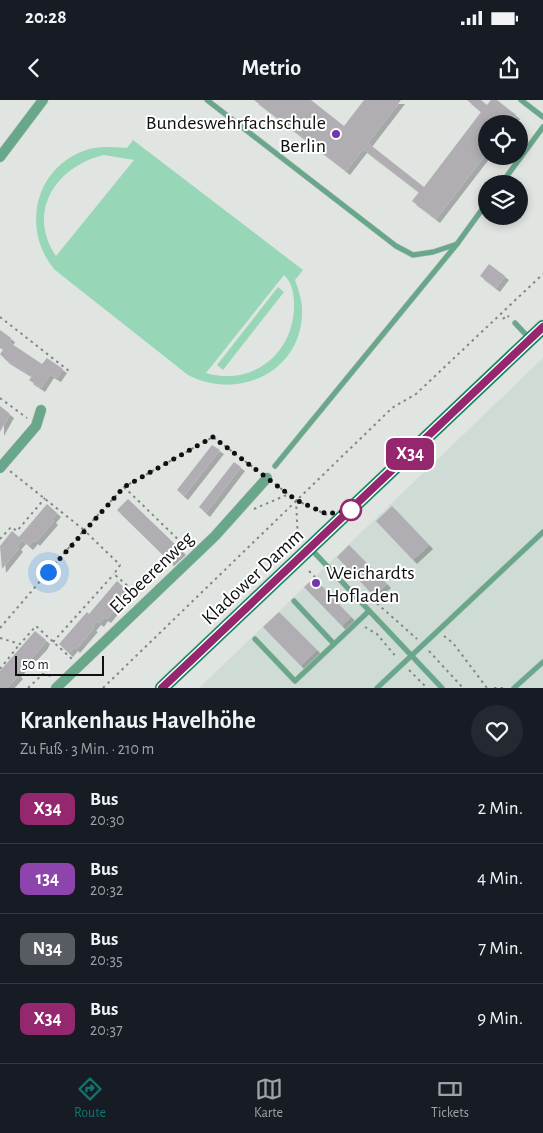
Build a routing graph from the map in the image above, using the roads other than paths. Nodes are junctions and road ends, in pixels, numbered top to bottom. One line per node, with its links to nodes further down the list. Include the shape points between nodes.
1 (43, 100): 6 (street)
2 (207, 100): 9 (lane, via 396,246 413,255)
3 (521, 100): 4 (lane)
4 (543, 116)
5 (543, 127): 7 (lane)
6 (0, 156)
7 (508, 175)
8 (478, 215): 9 (lane)
9 (457, 244): 14 (lane)
10 (514, 322): 12 (lane)
11 (543, 327): 12 (main road, Kladower Damm)
12 (530, 339): 18 (main road, Kladower Damm)
13 (41, 410): 15 (street, via 36,426)
14 (275, 466)
15 (1, 467)
16 (267, 478): 25 (street, Elsbeerenweg, via 194,556)
17 (543, 532): 23 (lane)
18 (304, 546): 20 (lane); 26 (main road, Kladower Damm)
19 (294, 601): 22 (lane)
20 (369, 611): 22 (lane); 23 (lane)
21 (255, 639): 22 (lane, via 295,682)
22 (334, 644)
23 (411, 655): 27 (lane); 28 (lane)
24 (543, 662): 29 (lane)
25 (56, 688)
26 (162, 688)
27 (377, 688)
28 (442, 688)
29 (514, 688)

